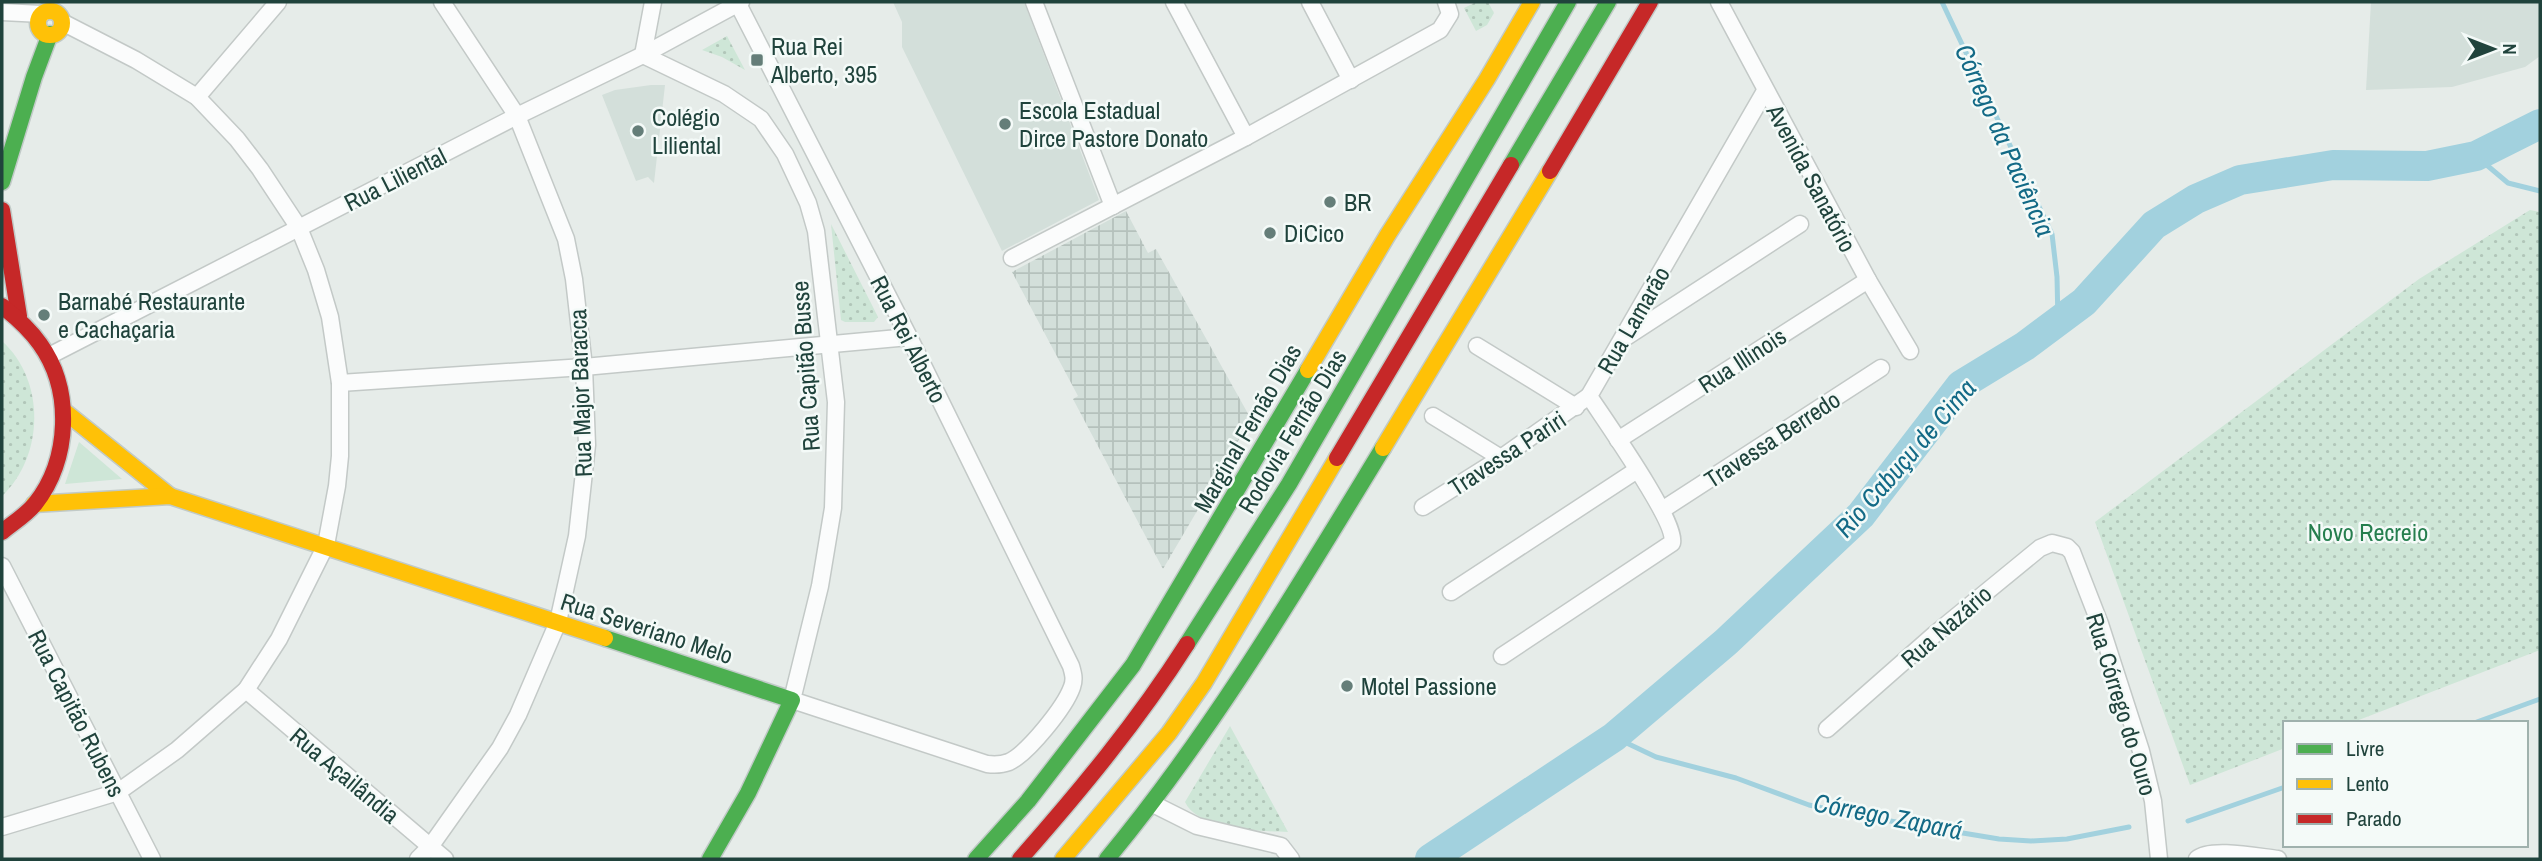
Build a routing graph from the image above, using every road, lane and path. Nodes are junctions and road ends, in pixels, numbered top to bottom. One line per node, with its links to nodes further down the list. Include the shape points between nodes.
1 (278, 2): 19 (street)
2 (442, 2): 20 (street, Rua Major Baracca)
3 (653, 2): 16 (street)
4 (739, 2): 16 (street, Rua Liliental); 31 (street, Rua Rei Alberto)
5 (1034, 2): 23 (street)
6 (1174, 2): 21 (street)
7 (1310, 2): 17 (street)
8 (1446, 2): 17 (street, via 1450,14 1440,30)
9 (1532, 2): 70 (main road, Marginal Fernão Dias, via 1387,236 1133,665 1028,801)
10 (1567, 2): 71 (main road, Rodovia Fernão Dias, via 1289,484 1157,691)
11 (1608, 2): 72 (main road, via 1204,683 1169,733)
12 (1650, 2): 63 (main road, via 1276,624)
13 (1719, 2): 18 (street, Avenida Sanatório)
14 (2, 12): 15 (street)
15 (51, 19): 19 (street, via 136,60); 22 (main road)
16 (643, 55): 20 (street, Rua Liliental); 33 (street, Rua Capitão Busse, via 742,104 776,139 808,203 816,231)
17 (1351, 80): 21 (street)
18 (1765, 91): 28 (street, Avenida Sanatório); 32 (street, Rua Lamarão)
19 (197, 97): 26 (street, via 244,149)
20 (517, 116): 26 (street, Rua Liliental); 37 (street, Rua Major Baracca, via 566,239)
21 (1245, 137): 23 (street)
22 (2, 182)
23 (1113, 206): 27 (street)
24 (2, 210): 30 (main road)
25 (1800, 224): 32 (street)
26 (299, 228): 36 (street, Rua Liliental); 39 (street, via 330,317)
27 (1012, 258)
28 (1868, 281): 35 (street, Avenida Sanatório); 44 (street, Rua Illinois)
29 (2, 306): 30 (main road)
30 (19, 317): 36 (main road)
31 (909, 337): 33 (street); 58 (street, Rua Rei Alberto)
32 (1621, 341): 40 (street, Rua Lamarão)
33 (830, 344): 37 (street); 60 (street, Rua Capitão Busse, via 836,402 833,508 820,586)
34 (1477, 346): 41 (street)
35 (1909, 351)
36 (49, 356): 42 (main road)
37 (584, 367): 39 (street); 56 (street, Rua Major Baracca, via 584,486)
38 (1881, 368): 50 (street, Travessa Berredo)
39 (341, 383): 52 (street, via 337,486)
40 (1589, 396): 41 (street, Travessa Pariri); 44 (street, Rua Lamarão)
41 (1576, 407): 45 (street, Travessa Pariri)
42 (64, 411): 47 (main road); 48 (main road, via 57,460)
43 (1433, 416): 45 (street)
44 (1618, 440): 46 (street, Rua Lamarão)
45 (1501, 458): 49 (street, Travessa Pariri)
46 (1637, 470): 50 (street, Rua Lamarão); 55 (street)
47 (170, 496): 48 (main road); 52 (main road, Rua Severiano Melo)
48 (34, 504): 51 (main road)
49 (1423, 507)
50 (1662, 510): 57 (street, Rua Lamarão, via 1673,534 1670,547)
51 (2, 532)
52 (326, 545): 56 (main road, Rua Severiano Melo); 59 (street, via 279,639)
53 (2072, 552): 61 (street, Rua Nazário, via 2060,544 2040,548); 75 (street, Rua Córrego do Ouro, via 2141,751 2153,801)
54 (2, 566): 62 (street, Rua Capitão Rubens)
55 (1451, 592)
56 (558, 622): 60 (main road, Rua Severiano Melo); 65 (street, Rua Major Baracca, via 500,748)
57 (1502, 656)
58 (1074, 679): 60 (street, Rua Severiano Melo, via 1065,701 1038,735 1020,755 999,765)
59 (246, 691): 62 (street, via 177,750); 65 (street, Rua Açailândia)
60 (792, 700): 69 (main road, Rua Capitão Busse, via 748,793)
61 (1826, 730)
62 (118, 792): 64 (street); 66 (street, Rua Capitão Rubens)
63 (1153, 804): 73 (main road); 74 (street, via 1197,826 1281,846)
64 (2, 827)
65 (430, 846): 67 (street, Rua Major Baracca); 68 (street, Rua Açailândia)
66 (152, 859)
67 (418, 859)
68 (445, 859)
69 (710, 859)
70 (976, 859)
71 (1020, 859)
72 (1062, 859)
73 (1107, 859)
74 (1291, 859)
75 (2159, 859)
76 (2197, 859): 77 (street, via 2214,853)
77 (2278, 859)

